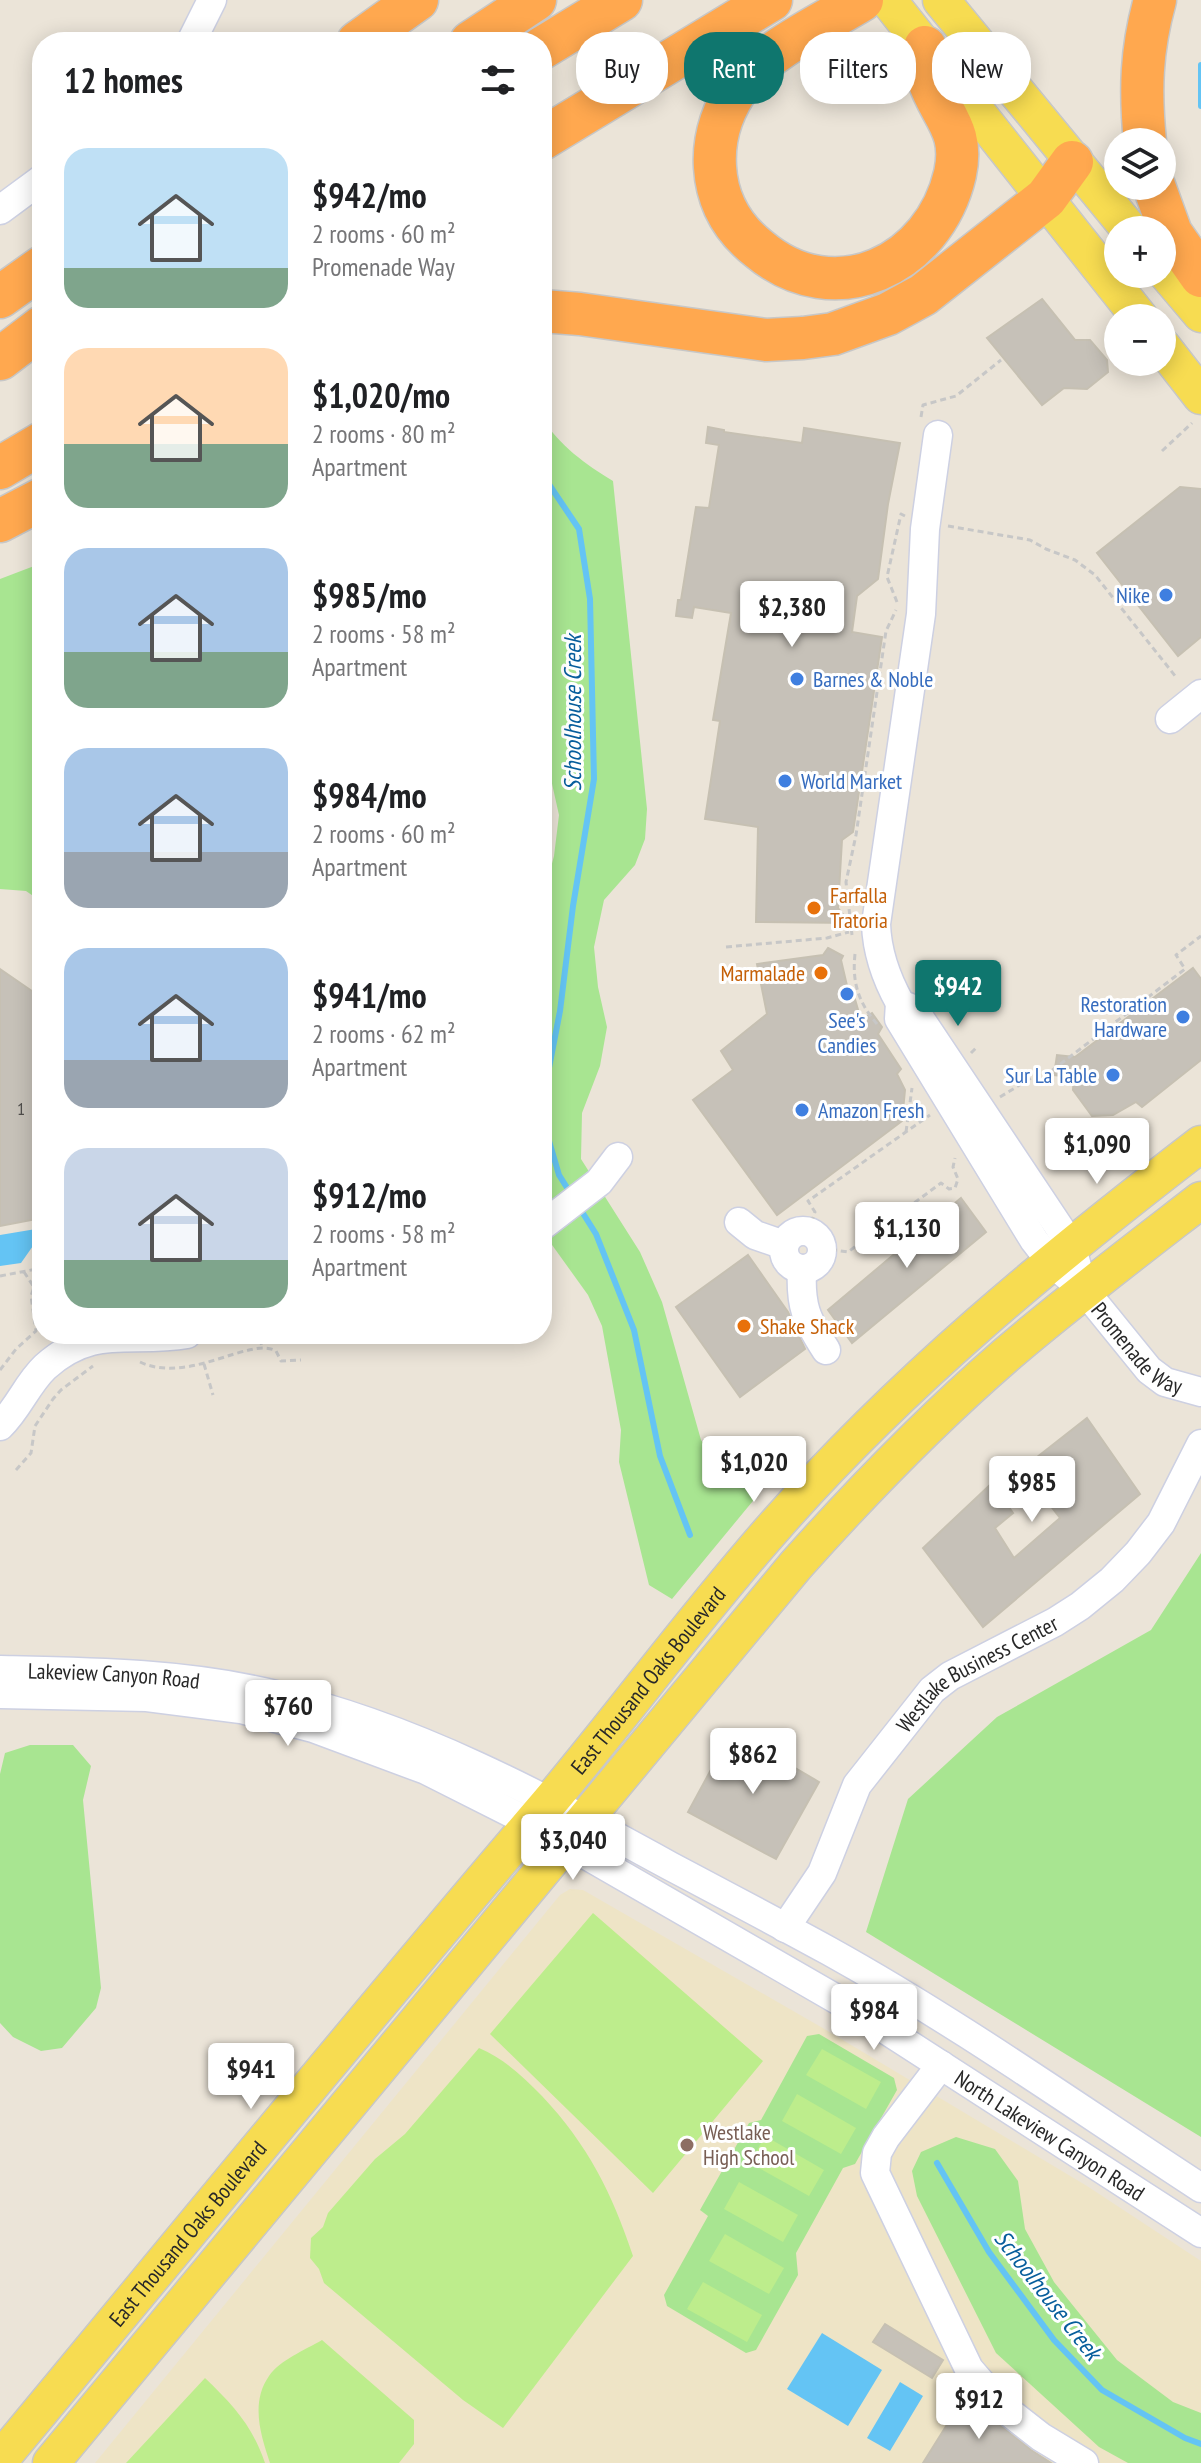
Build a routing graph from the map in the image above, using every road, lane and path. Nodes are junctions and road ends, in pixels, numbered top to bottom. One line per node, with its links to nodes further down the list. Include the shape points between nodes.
1 (212, 0): 10 (street)
2 (417, 0): 11 (highway)
3 (535, 0): 12 (highway)
4 (621, 0): 14 (highway)
5 (771, 0): 16 (highway)
6 (862, 0): 13 (highway, via 762,61 729,101 719,127 716,186 728,216 770,259 800,273 846,277 885,267 925,237 948,198 958,147 953,125 927,75)
7 (888, 0): 13 (main road)
8 (1155, 0): 15 (highway, via 1140,84)
9 (943, 3): 17 (main road)
10 (196, 32)
11 (372, 32)
12 (486, 32)
13 (918, 38): 19 (main road)
14 (552, 42)
15 (1144, 128)
16 (552, 133)
17 (1072, 162): 19 (highway); 22 (main road)
18 (32, 186): 21 (street)
19 (1046, 198): 27 (main road); 28 (highway, via 923,295 833,334 766,340)
20 (1159, 200): 24 (highway, via 1171,233)
21 (0, 210)
22 (1118, 216)
23 (32, 274): 26 (highway)
24 (1201, 276)
25 (1176, 285): 29 (main road)
26 (0, 297)
27 (1129, 304)
28 (552, 312)
29 (1201, 314)
30 (32, 335): 32 (highway)
31 (32, 358): 35 (highway)
32 (0, 359)
33 (1001, 360): 37 (path, via 956,396 923,405)
34 (1176, 371): 36 (main road)
35 (0, 377)
36 (1197, 409): 39 (path)
37 (929, 429): 63 (street, Promenade Way, via 921,614 877,943 900,1003 919,1017)
38 (32, 449): 40 (highway)
39 (1162, 451)
40 (0, 468)
41 (32, 504): 42 (highway)
42 (0, 521)
43 (939, 525): 44 (path, via 1030,540 1075,560 1095,575)
44 (1176, 677)
45 (1201, 694): 46 (street)
46 (1170, 719)
47 (850, 932): 49 (path)
48 (1201, 936): 53 (path, via 1176,955 1185,969 1046,1075 1036,1075)
49 (726, 947)
50 (977, 1047): 51 (path)
51 (967, 1055)
52 (913, 1082): 55 (path)
53 (999, 1097)
54 (932, 1114): 55 (path)
55 (906, 1132): 62 (path, via 808,1201 815,1212)
56 (1201, 1144): 63 (main road, East Thousand Oaks Boulevard)
57 (956, 1155): 62 (path, via 955,1188 941,1183 848,1252)
58 (618, 1157): 60 (street, via 599,1182)
59 (1201, 1200): 68 (main road, East Thousand Oaks Boulevard)
60 (552, 1219)
61 (739, 1222): 62 (street, via 755,1235)
62 (804, 1242): 73 (street, via 788,1262 802,1269 806,1319)
63 (1061, 1254): 68 (street, Promenade Way); 86 (main road, East Thousand Oaks Boulevard, via 916,1382 774,1526)
64 (32, 1270): 65 (path)
65 (24, 1272): 66 (path); 67 (path)
66 (0, 1276)
67 (32, 1284)
68 (1084, 1290): 79 (street, Promenade Way, via 1149,1370 1165,1382); 87 (main road, East Thousand Oaks Boulevard, via 863,1490)
69 (32, 1335): 78 (path)
70 (81, 1344): 81 (street, via 44,1368)
71 (261, 1344): 72 (path)
72 (262, 1347): 74 (path, via 276,1351 285,1363); 77 (path)
73 (826, 1350)
74 (301, 1360)
75 (99, 1361): 83 (path, via 53,1399 35,1426 31,1453)
76 (139, 1362): 77 (path, via 164,1370)
77 (204, 1364): 80 (path)
78 (0, 1370)
79 (1201, 1392)
80 (213, 1395)
81 (0, 1426)
82 (1201, 1444): 88 (street, Westlake Business Center, via 1161,1523 1112,1580 1055,1622 932,1690 857,1785 822,1873)
83 (16, 1470)
84 (0, 1670): 86 (street, Lakeview Canyon Road, via 159,1675 272,1694 392,1729)
85 (0, 1694): 86 (street, Lakeview Canyon Road, via 147,1697 267,1715)
86 (540, 1813): 87 (street, Lakeview Canyon Road); 92 (main road, East Thousand Oaks Boulevard)
87 (575, 1832): 88 (street, North Lakeview Canyon Road); 89 (street, North Lakeview Canyon Road); 93 (main road, East Thousand Oaks Boulevard)
88 (785, 1928): 90 (street, North Lakeview Canyon Road, via 963,2033)
89 (941, 2065): 91 (street, North Lakeview Canyon Road); 94 (street, via 886,2137 875,2173 969,2369 1000,2405)
90 (1201, 2188)
91 (1201, 2233)
92 (0, 2460)
93 (51, 2463)
94 (1084, 2463)

